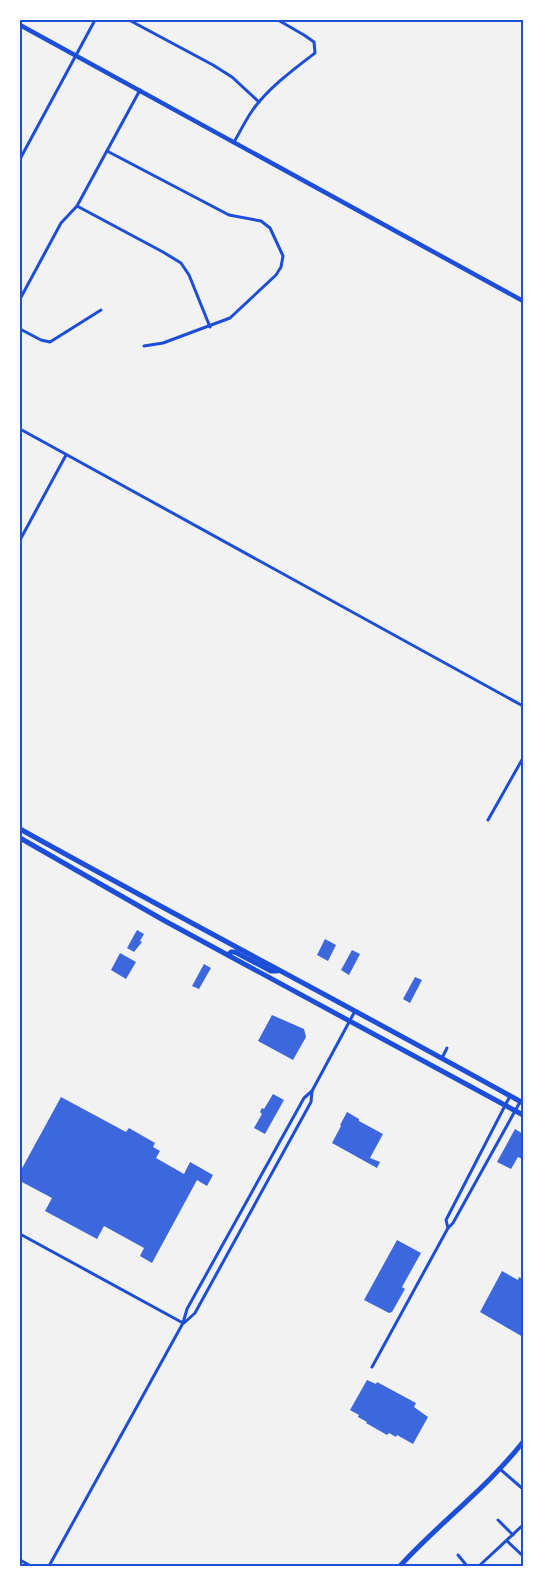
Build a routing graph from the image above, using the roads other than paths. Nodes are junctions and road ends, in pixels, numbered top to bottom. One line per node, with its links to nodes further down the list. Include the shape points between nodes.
1 (95, 20): 5 (street)
2 (130, 20): 7 (street, via 232,77)
3 (278, 20): 7 (street, via 314,42 315,53)
4 (20, 25): 5 (street)
5 (76, 56): 6 (street); 9 (street)
6 (140, 90): 8 (street); 10 (street)
7 (259, 102): 8 (street)
8 (234, 142): 14 (street)
9 (22, 151): 11 (street)
10 (107, 151): 12 (street); 16 (street, via 229,215 261,220 270,228 283,256 281,267 230,318)
11 (20, 159)
12 (77, 206): 13 (street, via 61,223); 16 (street, via 181,263 190,275)
13 (20, 299)
14 (523, 301)
15 (101, 310): 17 (street, via 50,342)
16 (210, 327): 18 (street)
17 (20, 329)
18 (144, 346)
19 (20, 429): 20 (street)
20 (66, 455): 21 (street); 22 (street)
21 (20, 540)
22 (523, 706)
23 (523, 758): 24 (street)
24 (488, 820)
25 (20, 830): 28 (main road)
26 (20, 838): 27 (main road)
27 (228, 955): 28 (main road, via 235,952 271,971); 30 (main road)
28 (280, 972): 29 (main road)
29 (355, 1011): 30 (street); 32 (main road)
30 (350, 1022): 33 (street); 36 (main road)
31 (447, 1048): 32 (street)
32 (442, 1058): 34 (main road)
33 (312, 1091): 41 (street, via 304,1098 187,1309); 41 (street, via 311,1102 248,1217 194,1313)
34 (510, 1096): 35 (main road); 36 (street)
35 (522, 1102): 37 (street)
36 (505, 1106): 37 (main road); 39 (street, via 446,1220)
37 (515, 1111): 38 (main road); 39 (street)
38 (523, 1116)
39 (448, 1228): 42 (street)
40 (20, 1234): 41 (street)
41 (183, 1323): 54 (street)
42 (372, 1367)
43 (523, 1442): 44 (main road)
44 (500, 1469): 45 (street); 55 (main road)
45 (523, 1489)
46 (498, 1520): 48 (street)
47 (523, 1525): 48 (street)
48 (513, 1535): 49 (street)
49 (507, 1541): 51 (street); 57 (street)
50 (458, 1555): 56 (street)
51 (523, 1556)
52 (20, 1560): 53 (street)
53 (31, 1566)
54 (50, 1566)
55 (400, 1566)
56 (467, 1566)
57 (479, 1566)

